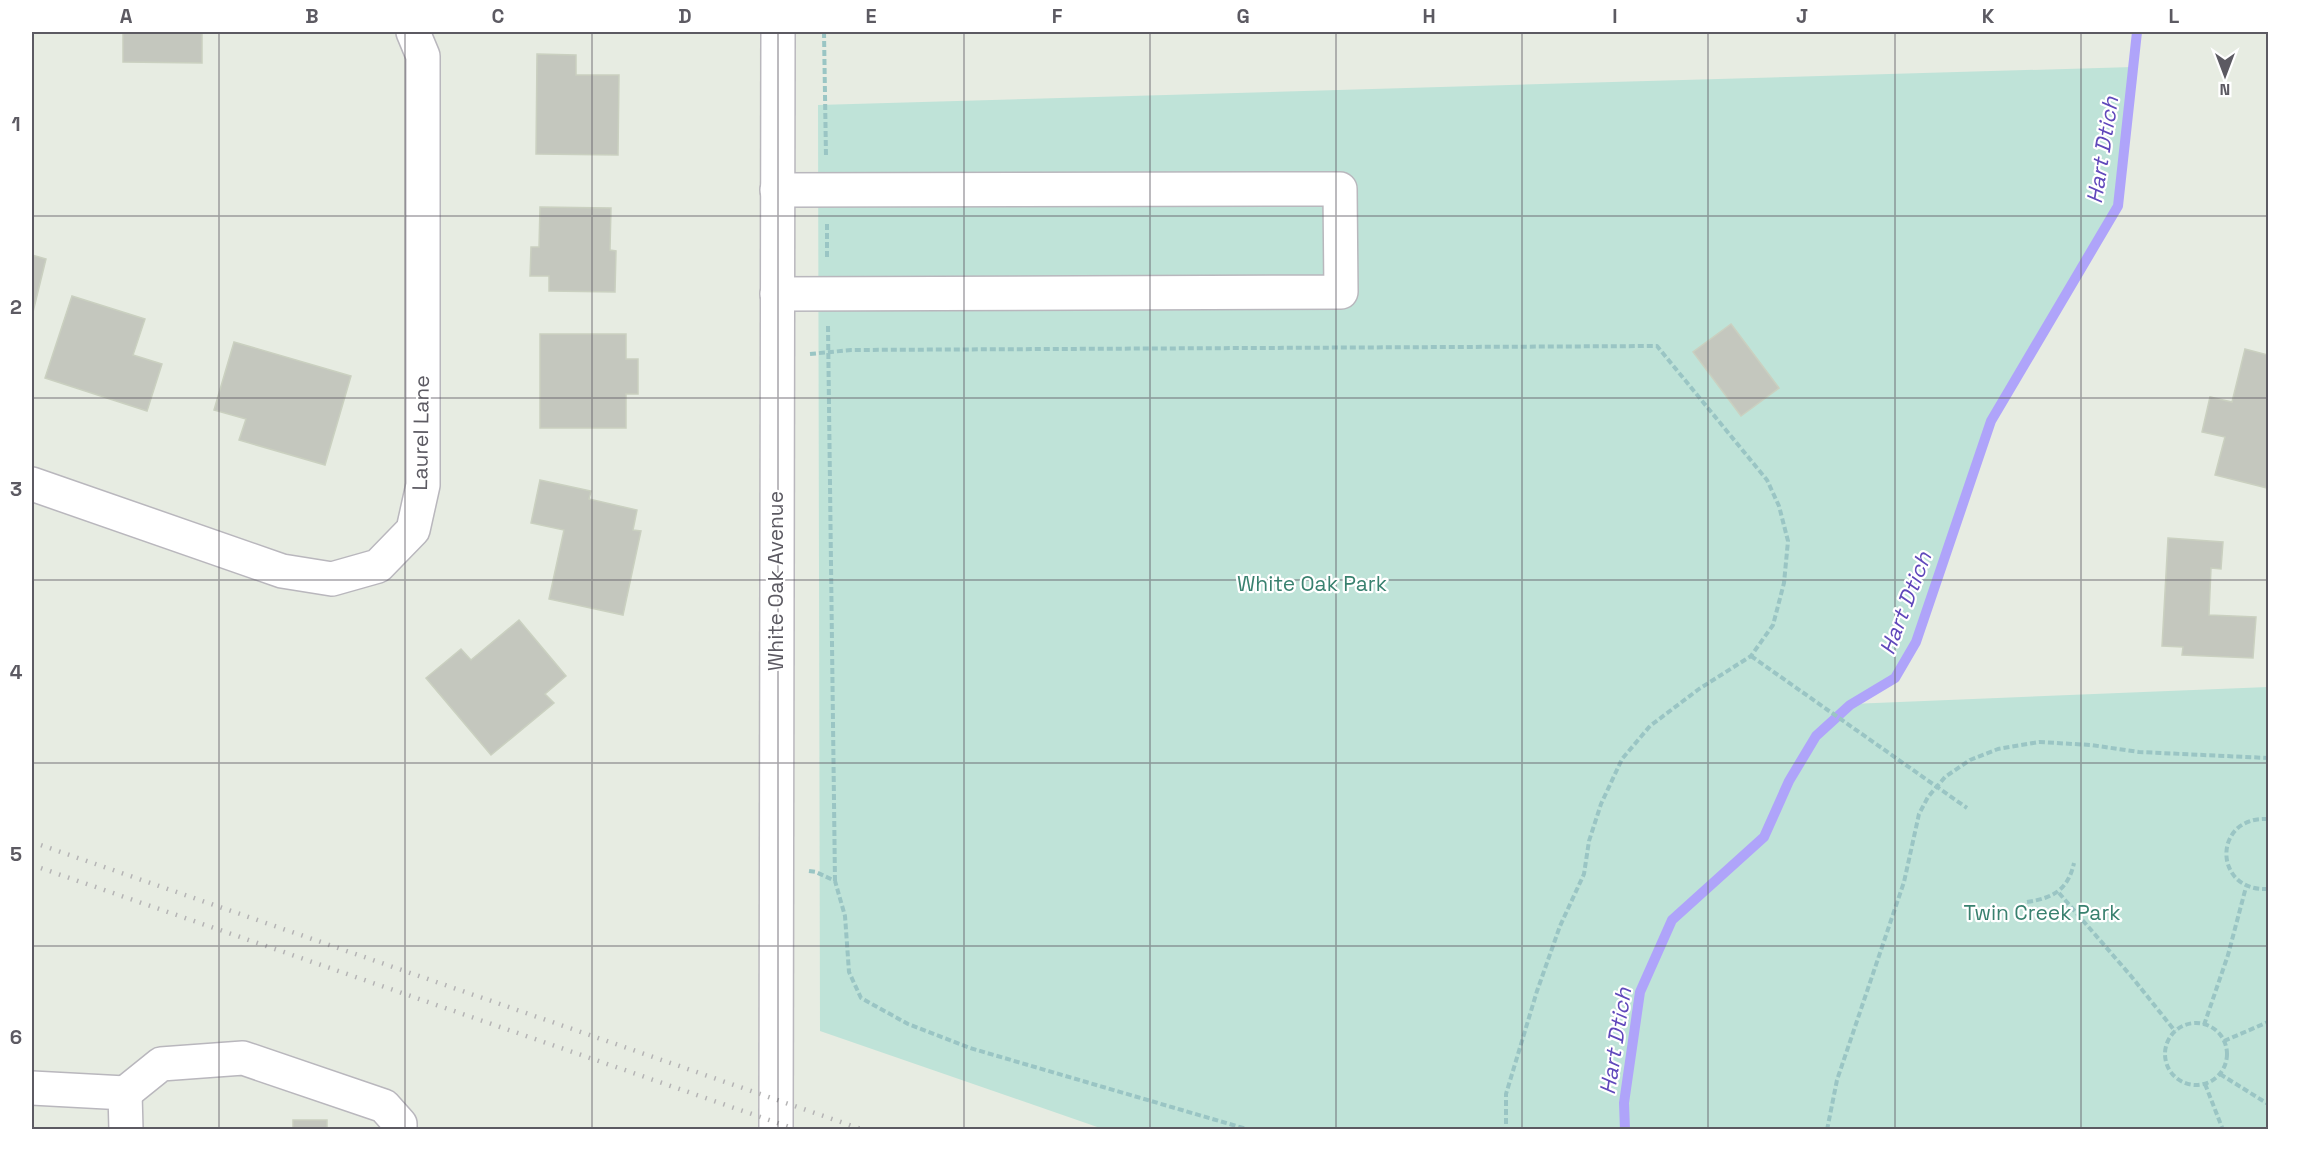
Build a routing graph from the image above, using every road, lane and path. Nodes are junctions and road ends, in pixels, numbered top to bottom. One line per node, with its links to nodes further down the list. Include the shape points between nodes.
1 (413, 32): 10 (street, Laurel Lane, via 423,56 423,485 413,530 378,566 332,579 282,571)
2 (778, 32): 4 (street, White Oak Avenue)
3 (824, 32): 5 (path)
4 (777, 190): 5 (street); 6 (street, White Oak Avenue)
5 (826, 190): 7 (path); 7 (street, via 1340,189 1341,292)
6 (777, 294): 7 (street); 9 (street, White Oak Avenue)
7 (827, 294): 8 (path)
8 (828, 352): 9 (path); 11 (path, via 1657,346 1767,480 1779,506 1788,541 1784,584 1773,625); 18 (path)
9 (777, 357): 17 (street, White Oak Avenue)
10 (32, 484)
11 (1751, 656): 13 (path); 36 (path, via 1699,688 1650,726 1622,759 1600,804 1584,874 1537,991 1506,1094)
12 (2268, 758): 13 (path, via 2139,752 2039,742 1998,749 1970,760)
13 (1936, 787): 14 (path); 37 (path, via 1919,814 1904,882 1837,1080)
14 (1966, 808)
15 (2268, 819): 19 (path, via 2247,820 2230,836 2226,847 2230,870)
16 (2074, 863): 21 (path, via 2067,884)
17 (776, 869): 18 (path, via 816,872); 34 (street, White Oak Avenue)
18 (835, 881): 35 (path, via 845,916 849,972 861,998 908,1024 970,1048)
19 (2246, 886): 20 (path); 24 (path)
20 (2268, 889)
21 (2059, 893): 22 (path); 25 (path)
22 (2028, 902)
23 (2268, 1022): 26 (path)
24 (2204, 1025): 25 (path, via 2194,1024); 26 (path)
25 (2175, 1031): 28 (path, via 2165,1049 2169,1069 2185,1083)
26 (2224, 1041): 27 (path, via 2227,1058)
27 (2220, 1074): 28 (path); 31 (path)
28 (2205, 1084): 38 (path)
29 (32, 1088): 30 (street)
30 (125, 1093): 32 (street); 33 (street, via 161,1064 243,1058 384,1106 400,1124)
31 (2268, 1104)
32 (126, 1130)
33 (400, 1130)
34 (776, 1130)
35 (1250, 1130)
36 (1506, 1130)
37 (1827, 1130)
38 (2223, 1130)

